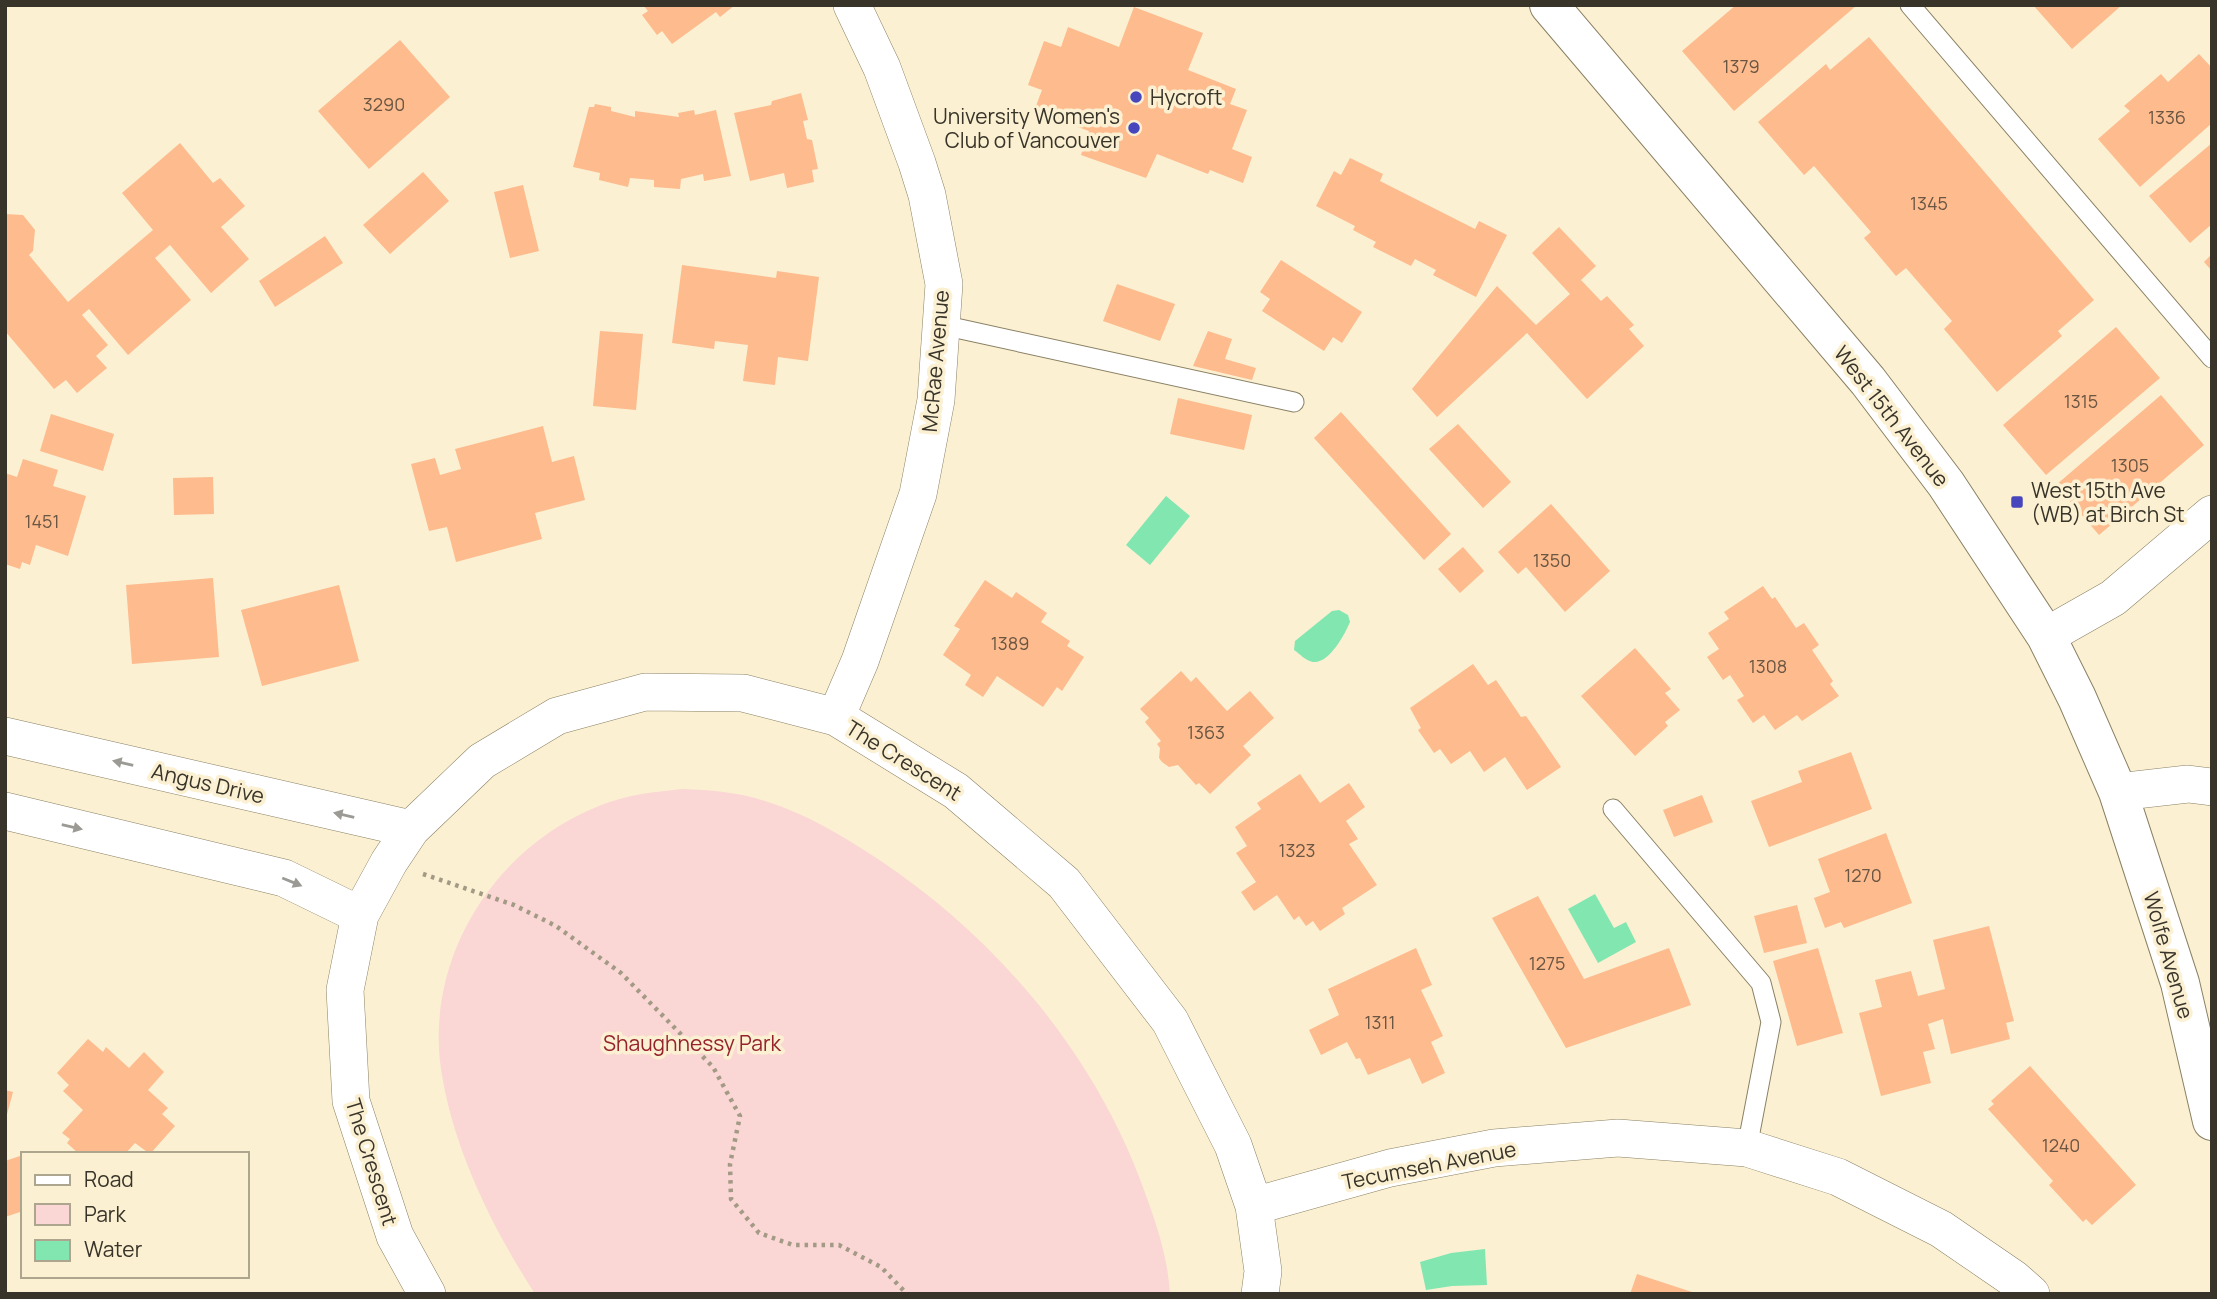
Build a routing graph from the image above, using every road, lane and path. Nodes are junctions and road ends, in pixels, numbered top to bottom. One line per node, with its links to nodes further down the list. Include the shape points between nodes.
1 (852, 5): 6 (street, McRae Avenue, via 881,68 928,195 944,284)
2 (1549, 5): 5 (street, West 15th Avenue)
3 (1585, 5): 5 (street)
4 (1910, 5): 7 (lane)
5 (1593, 57): 10 (street, West 15th Avenue, via 1868,381 1946,484)
6 (942, 325): 8 (lane); 11 (street, McRae Avenue, via 936,400 918,494)
7 (2212, 358)
8 (1294, 402)
9 (2212, 514): 10 (street, via 2113,598)
10 (2046, 636): 14 (street, West 15th Avenue)
11 (836, 717): 17 (street, The Crescent, via 743,693 645,692 557,716 482,761); 22 (street, The Crescent, via 956,791 1065,883 1170,1021 1233,1145)
12 (5, 736): 17 (street, Angus Drive, one-way to 12)
13 (2212, 787): 14 (street, via 2188,784)
14 (2118, 792): 20 (street, Wolfe Avenue, via 2180,983)
15 (1613, 809): 21 (lane, via 1761,983 1771,1022)
16 (5, 811): 19 (street, one-way to 19, via 284,878)
17 (411, 830): 18 (street, The Crescent)
18 (389, 862): 19 (street, The Crescent); 24 (path, via 514,905 556,926 621,974 713,1067 740,1116 730,1164 731,1199 759,1233 793,1245 839,1245 881,1267)
19 (360, 915): 23 (street, The Crescent, via 345,990 351,1101 395,1236)
20 (2212, 1121)
21 (1747, 1148): 22 (street, Tecumseh Avenue, via 1618,1138 1494,1148 1390,1168); 26 (street, Tecumseh Avenue, via 1838,1177 1941,1229)
22 (1254, 1206): 25 (street, The Crescent, via 1263,1271)
23 (427, 1294)
24 (907, 1294)
25 (1260, 1294)
26 (2031, 1294)

